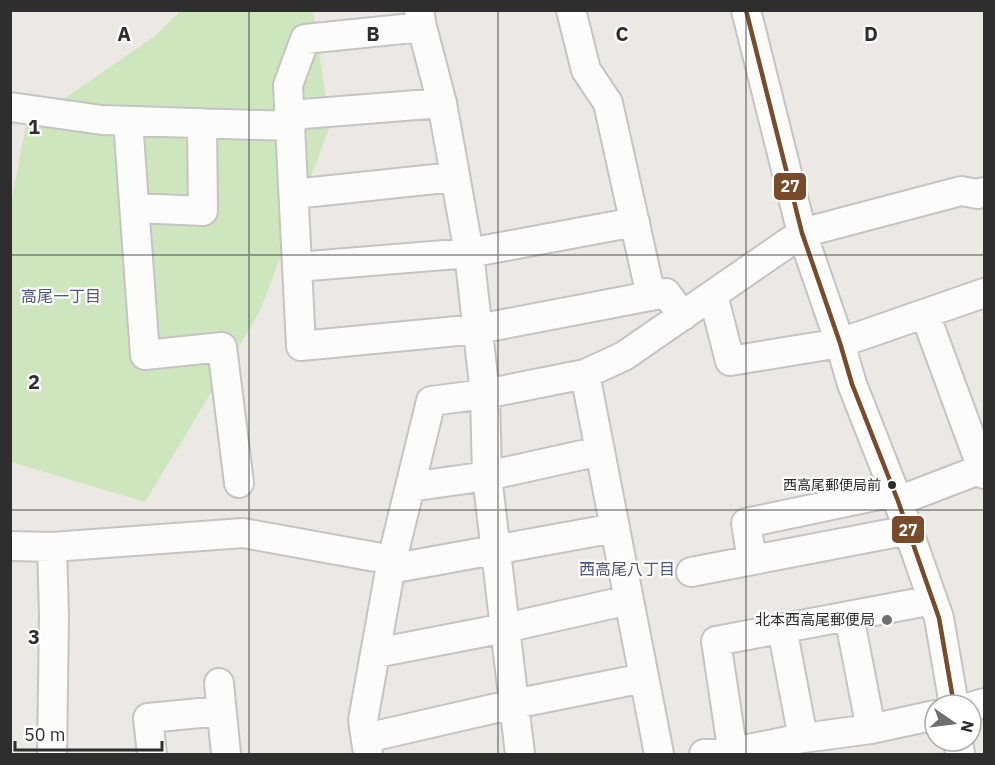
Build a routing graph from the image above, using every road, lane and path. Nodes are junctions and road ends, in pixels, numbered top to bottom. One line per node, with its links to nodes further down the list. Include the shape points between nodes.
1 (571, 10): 13 (street, via 586,70 608,103)
2 (746, 10): 14 (street)
3 (420, 19): 4 (street); 7 (street, via 305,39 288,85)
4 (442, 103): 7 (street); 9 (street)
5 (10, 106): 6 (street)
6 (128, 121): 8 (street); 12 (street)
7 (290, 121): 8 (street); 11 (street)
8 (202, 123): 12 (street, via 203,211)
9 (454, 177): 11 (street); 15 (street)
10 (984, 192): 14 (street, via 961,191)
11 (294, 194): 16 (street)
12 (135, 208): 29 (street, via 145,355 222,347)
13 (635, 222): 15 (street); 19 (street)
14 (802, 233): 18 (street); 23 (street)
15 (469, 253): 16 (street); 22 (street)
16 (297, 267): 22 (street, via 301,346)
17 (984, 293): 20 (street)
18 (713, 295): 21 (street); 23 (street, via 730,361)
19 (651, 296): 21 (street, via 666,293); 22 (street)
20 (925, 314): 23 (street); 27 (street)
21 (683, 316): 24 (street, via 624,356)
22 (478, 329): 25 (street)
23 (840, 343): 31 (street)
24 (585, 374): 25 (street); 26 (street)
25 (485, 394): 28 (street); 30 (street, via 431,400)
26 (600, 451): 28 (street); 32 (street)
27 (984, 470): 31 (street)
28 (487, 476): 30 (street); 36 (street)
29 (239, 483)
30 (410, 487): 38 (street)
31 (896, 496): 33 (street); 37 (street, via 746,523)
32 (615, 528): 36 (street); 40 (street)
33 (909, 530): 37 (street); 41 (street)
34 (10, 546): 35 (street)
35 (52, 547): 38 (street, via 243,533); 54 (street)
36 (496, 551): 38 (street); 43 (street)
37 (752, 560): 39 (street)
38 (391, 564): 45 (street)
39 (691, 572)
40 (629, 600): 43 (street); 46 (street)
41 (933, 600): 42 (street); 47 (street)
42 (849, 615): 44 (street); 50 (street)
43 (505, 628): 45 (street); 48 (street)
44 (782, 628): 51 (street); 53 (street, via 716,641)
45 (376, 653): 52 (street, via 363,720)
46 (644, 678): 48 (street); 58 (street)
47 (952, 693)
48 (514, 704): 52 (street); 57 (street)
49 (923, 718): 50 (street)
50 (871, 729): 51 (street)
51 (803, 738): 53 (street)
52 (367, 746)
53 (733, 753): 59 (street)
54 (52, 754)
55 (152, 754): 56 (street, via 148,718 220,697)
56 (226, 754)
57 (520, 754)
58 (659, 754)
59 (704, 754)

